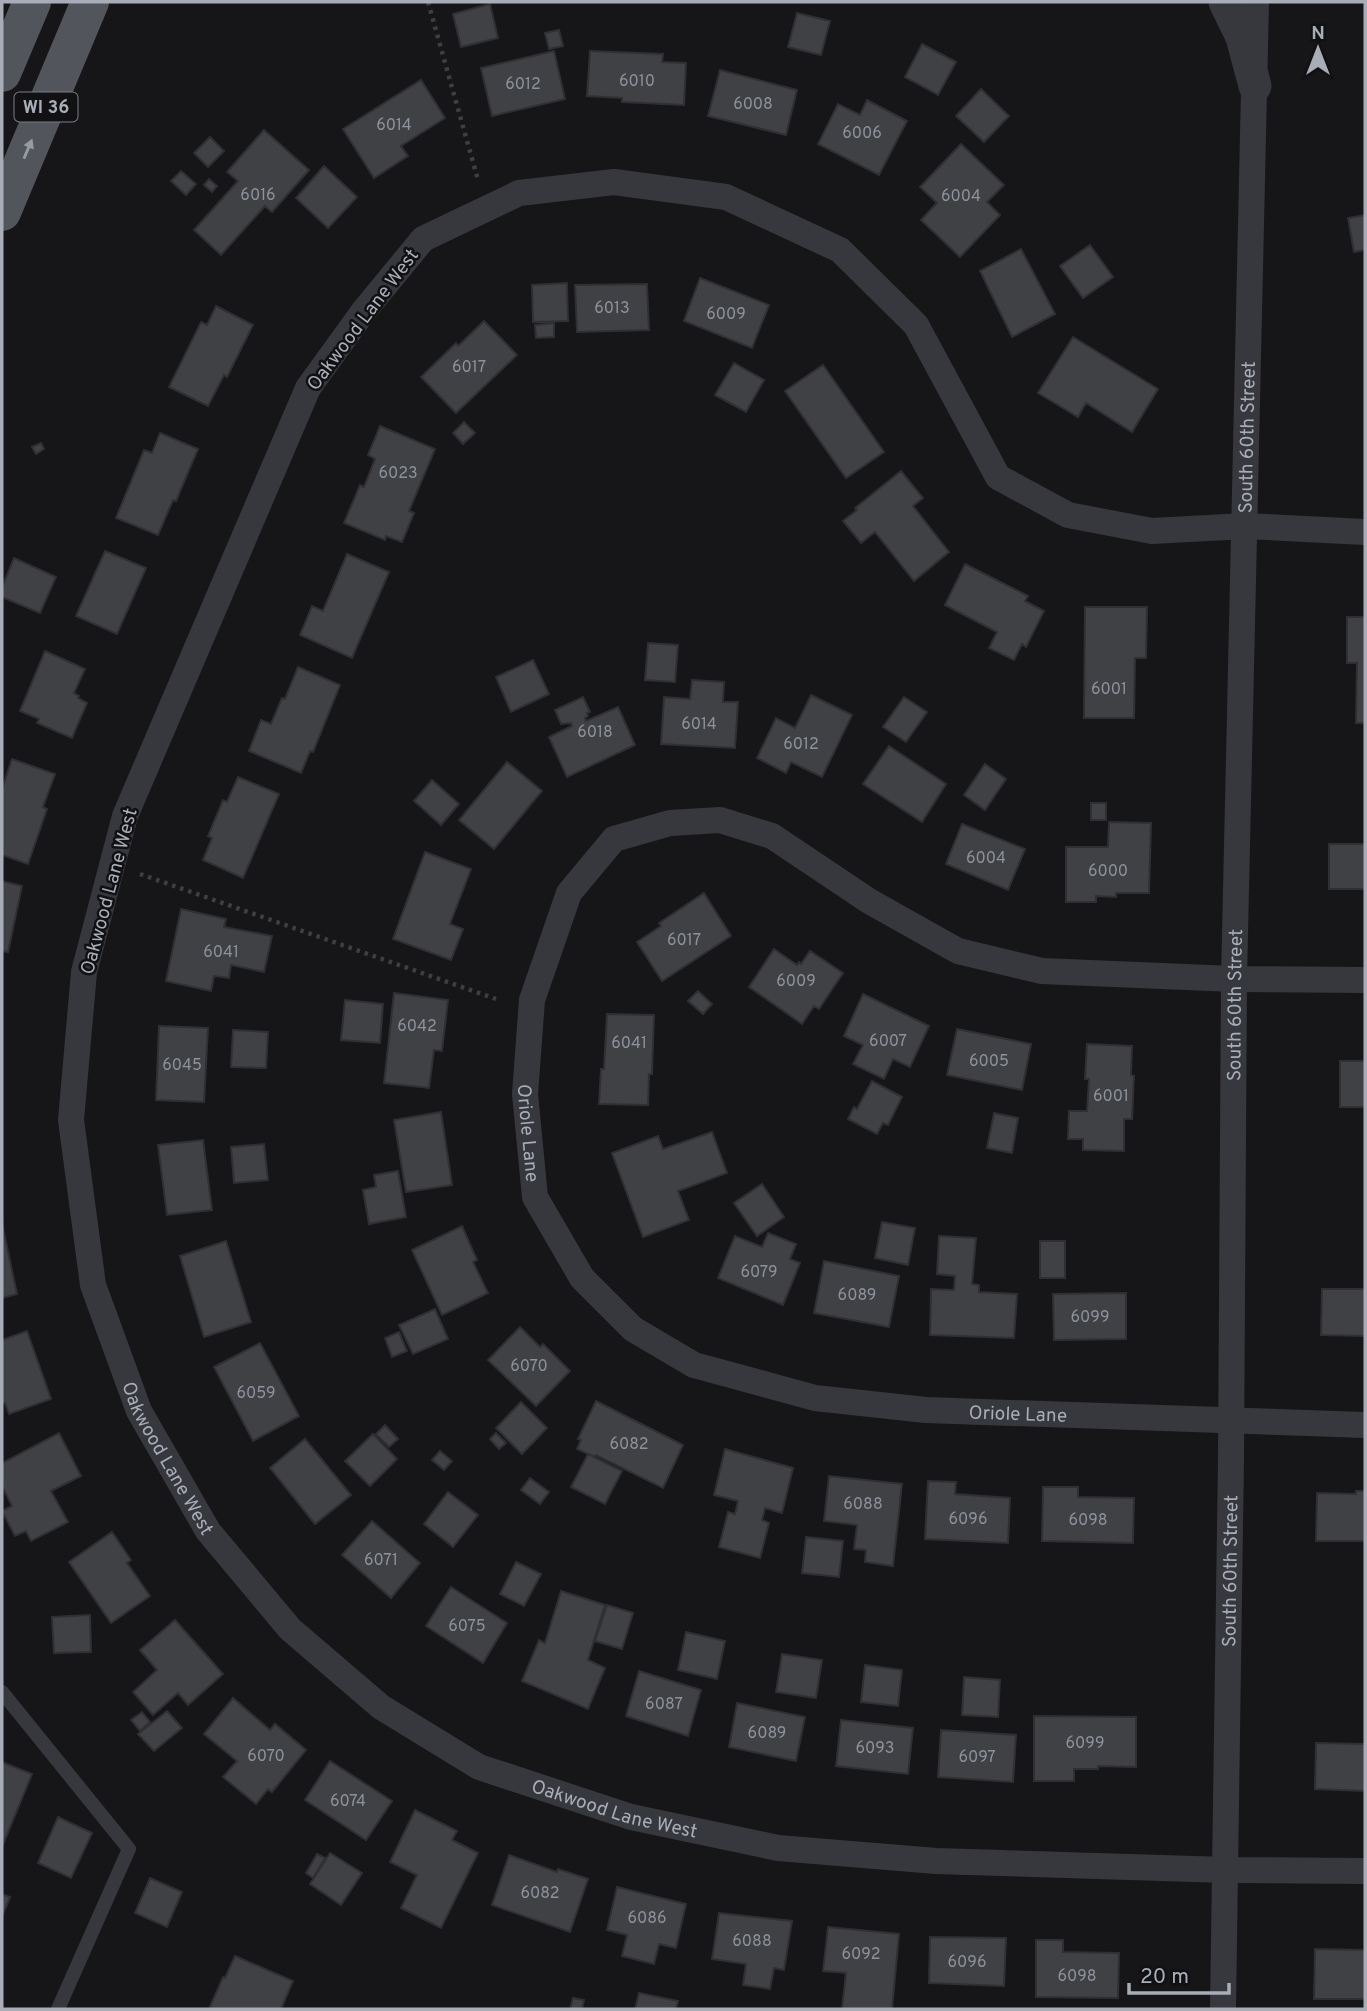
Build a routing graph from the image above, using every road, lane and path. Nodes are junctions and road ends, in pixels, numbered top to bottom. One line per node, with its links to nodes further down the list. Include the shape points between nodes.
1 (32, 2): 6 (main road)
2 (90, 2): 9 (main road, WI 36, one-way to 2)
3 (428, 2): 8 (path)
4 (1225, 2): 7 (street, via 1242,37)
5 (1256, 2): 7 (street, South 60th Street)
6 (2, 73)
7 (1255, 86): 10 (street, South 60th Street)
8 (486, 209): 10 (street, Oakwood Lane West, via 519,193 614,182 726,197 840,250 916,325 998,477 1068,515 1152,531); 12 (street, Oakwood Lane West, via 423,239 308,388 125,816)
9 (2, 212)
10 (1245, 526): 11 (street, Oakwood Lane West); 13 (street, South 60th Street)
11 (1365, 531)
12 (113, 864): 15 (path); 19 (street, Oakwood Lane West, via 84,972 71,1120 93,1286 139,1411 208,1531 290,1629 381,1707 479,1767 631,1817 778,1848 936,1861)
13 (1234, 979): 14 (street, Oriole Lane); 16 (street, South 60th Street); 16 (street, Oriole Lane, via 1042,971 958,951 869,901 772,836 720,820 670,823 614,839 569,894 533,1000 525,1094 534,1197 582,1278 632,1329 694,1365 815,1398 912,1409)
14 (1365, 980)
15 (496, 999)
16 (1232, 1419): 17 (street, Oriole Lane); 19 (street, South 60th Street)
17 (1365, 1425)
18 (2, 1692): 21 (lane, via 129,1849)
19 (1226, 1870): 20 (street, Oakwood Lane West); 22 (street, South 60th Street)
20 (1365, 1871)
21 (58, 2009)
22 (1223, 2009)

